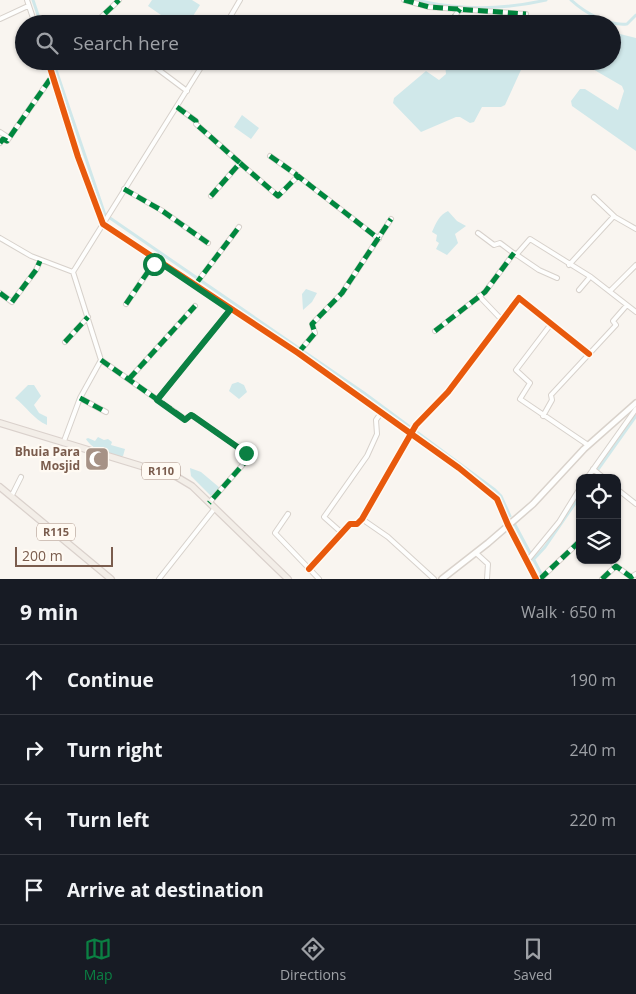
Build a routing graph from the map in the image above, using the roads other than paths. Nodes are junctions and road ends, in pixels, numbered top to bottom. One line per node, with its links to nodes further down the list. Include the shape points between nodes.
1 (27, 0): 5 (street)
2 (119, 0): 10 (street)
3 (240, 0): 11 (street)
4 (404, 0): 6 (street, via 429,7)
5 (28, 6): 9 (street); 13 (street)
6 (460, 9): 8 (street); 12 (street)
7 (0, 13): 13 (street)
8 (526, 14)
9 (31, 15)
10 (104, 15)
11 (231, 15)
12 (456, 15)
13 (2, 18)
14 (51, 70): 17 (street)
15 (159, 70): 18 (street)
16 (199, 70): 18 (street)
17 (52, 75): 21 (street); 31 (street)
18 (187, 91): 19 (street)
19 (176, 107): 24 (street, via 196,121); 26 (street)
20 (0, 132): 21 (street)
21 (9, 138): 22 (street)
22 (0, 143)
23 (270, 156): 25 (street)
24 (240, 164): 25 (street, via 278,196); 27 (street)
25 (297, 175): 36 (street)
26 (124, 189): 31 (street); 37 (street, via 161,210)
27 (211, 196)
28 (594, 197): 29 (street)
29 (614, 216): 33 (street); 41 (street)
30 (391, 218): 36 (street)
31 (103, 224): 39 (street); 43 (street)
32 (239, 228): 44 (street)
33 (636, 230)
34 (478, 233): 38 (street, via 494,245 500,243)
35 (0, 238): 40 (street)
36 (379, 239): 61 (street, via 342,293 312,324 315,333)
37 (208, 244)
38 (516, 254): 41 (street, via 530,239); 46 (street); 50 (street)
39 (156, 260): 51 (street); 54 (street, via 196,284)
40 (40, 261): 43 (street); 49 (street, via 12,302)
41 (569, 265): 45 (street)
42 (636, 265): 48 (street)
43 (73, 272): 56 (street)
44 (201, 277)
45 (590, 277): 47 (street); 48 (street)
46 (557, 278)
47 (579, 290)
48 (610, 291): 52 (street)
49 (0, 293)
50 (479, 296): 57 (street); 59 (street)
51 (126, 304)
52 (627, 305): 55 (street); 62 (street, via 613,321 616,325)
53 (195, 306): 64 (street)
54 (230, 310): 61 (street); 66 (street)
55 (636, 312)
56 (88, 317): 60 (street); 63 (street)
57 (501, 319): 58 (street, via 520,298); 73 (street, via 448,392)
58 (551, 324): 62 (street); 71 (street, via 516,372 530,383 520,399)
59 (435, 331)
60 (66, 342)
61 (299, 352): 70 (street)
62 (589, 354): 71 (street, via 551,395 552,400)
63 (101, 360): 64 (street); 65 (street)
64 (129, 380): 66 (street)
65 (80, 398): 69 (street); 74 (street)
66 (157, 400): 84 (street, via 185,420 193,416 246,453 247,460)
67 (636, 403): 75 (street)
68 (636, 409): 76 (street)
69 (106, 412)
70 (381, 413): 73 (street); 90 (street, via 376,420 377,434 368,456 324,517)
71 (542, 416): 75 (street)
72 (0, 423): 74 (main road, R110)
73 (411, 432): 88 (street); 89 (street, via 497,499)
74 (64, 441): 84 (main road, R110, via 177,477)
75 (588, 445): 89 (street, via 533,504)
76 (595, 471): 77 (street); 78 (street)
77 (592, 474)
78 (599, 474)
79 (22, 477): 83 (street)
80 (0, 486): 83 (main road, R115)
81 (621, 492): 85 (street)
82 (576, 494): 93 (street)
83 (12, 496): 97 (main road, R115)
84 (209, 503): 86 (main road, R110)
85 (636, 504)
86 (215, 508): 98 (street); 99 (main road, R110)
87 (288, 514): 95 (street, via 275,533)
88 (362, 519): 90 (street, via 357,524 350,524); 101 (street, via 388,537)
89 (508, 525): 92 (street); 93 (street)
90 (342, 533): 95 (street)
91 (576, 545): 104 (street)
92 (476, 552): 102 (street); 103 (street, via 488,564)
93 (528, 560): 104 (street)
94 (616, 566): 96 (street, via 631,577); 105 (street)
95 (308, 569): 100 (street)
96 (636, 574)
97 (111, 579)
98 (158, 579)
99 (288, 579)
100 (319, 579)
101 (434, 579)
102 (442, 579)
103 (487, 579)
104 (539, 579)
105 (602, 579)

